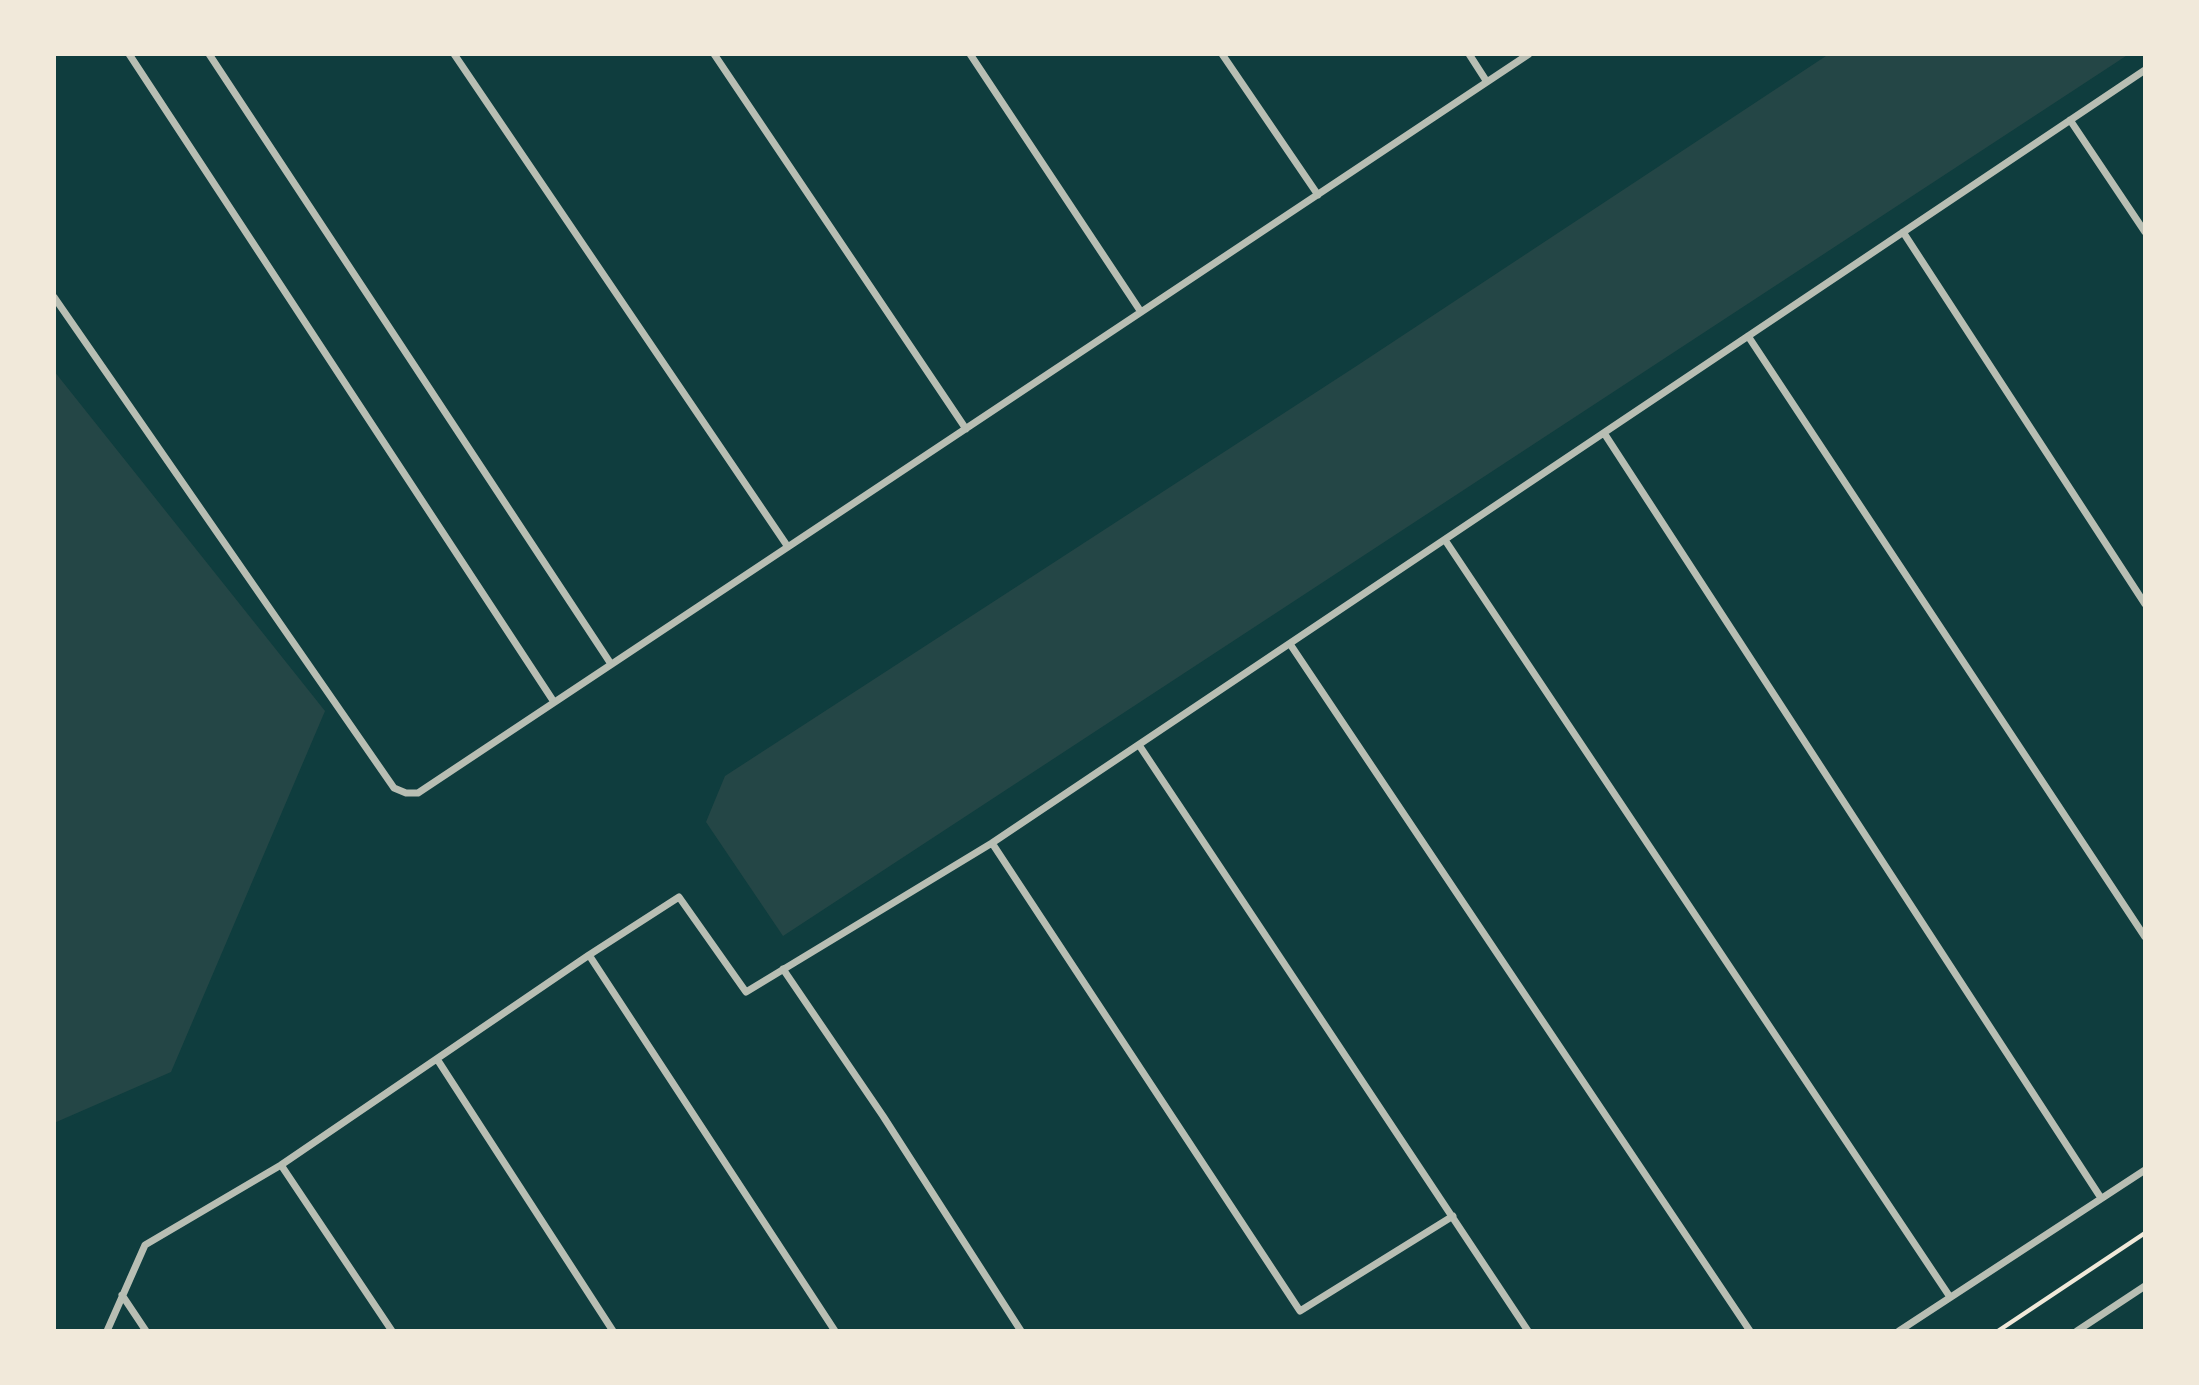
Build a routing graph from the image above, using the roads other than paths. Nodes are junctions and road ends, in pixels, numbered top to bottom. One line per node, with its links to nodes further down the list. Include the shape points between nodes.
1 (130, 54): 25 (street)
2 (209, 54): 24 (street)
3 (454, 54): 21 (street)
4 (714, 54): 18 (street)
5 (970, 54): 16 (street)
6 (1223, 54): 12 (street)
7 (1469, 54): 10 (street)
8 (1529, 54): 10 (street)
9 (2145, 70): 11 (street)
10 (1487, 82): 12 (street)
11 (2070, 120): 13 (street); 14 (street)
12 (1318, 195): 16 (street)
13 (1903, 232): 17 (street); 22 (street)
14 (2145, 232)
15 (54, 297): 25 (street, via 394,789 418,793)
16 (1141, 312): 18 (street)
17 (1748, 336): 19 (street); 28 (street)
18 (966, 429): 21 (street)
19 (1604, 433): 20 (street); 34 (street)
20 (1445, 540): 23 (street); 38 (street)
21 (788, 547): 24 (street)
22 (2145, 604)
23 (1290, 644): 26 (street); 46 (street)
24 (611, 664): 25 (street)
25 (555, 702)
26 (1139, 745): 27 (street); 35 (street)
27 (992, 843): 30 (street); 35 (street, via 1300,1311)
28 (2145, 937)
29 (589, 955): 30 (street, via 679,897 746,992); 31 (street); 43 (street)
30 (783, 969): 44 (street)
31 (437, 1059): 32 (street); 42 (street)
32 (281, 1165): 37 (street, via 145,1245); 41 (street)
33 (2145, 1170): 34 (street)
34 (2101, 1198): 38 (street)
35 (1453, 1216): 45 (street)
36 (2145, 1286): 48 (street)
37 (122, 1295): 39 (street); 40 (street)
38 (1951, 1297): 47 (street)
39 (107, 1331)
40 (146, 1331)
41 (392, 1331)
42 (612, 1331)
43 (835, 1331)
44 (1021, 1331)
45 (1528, 1331)
46 (1750, 1331)
47 (1899, 1331)
48 (2077, 1331)

